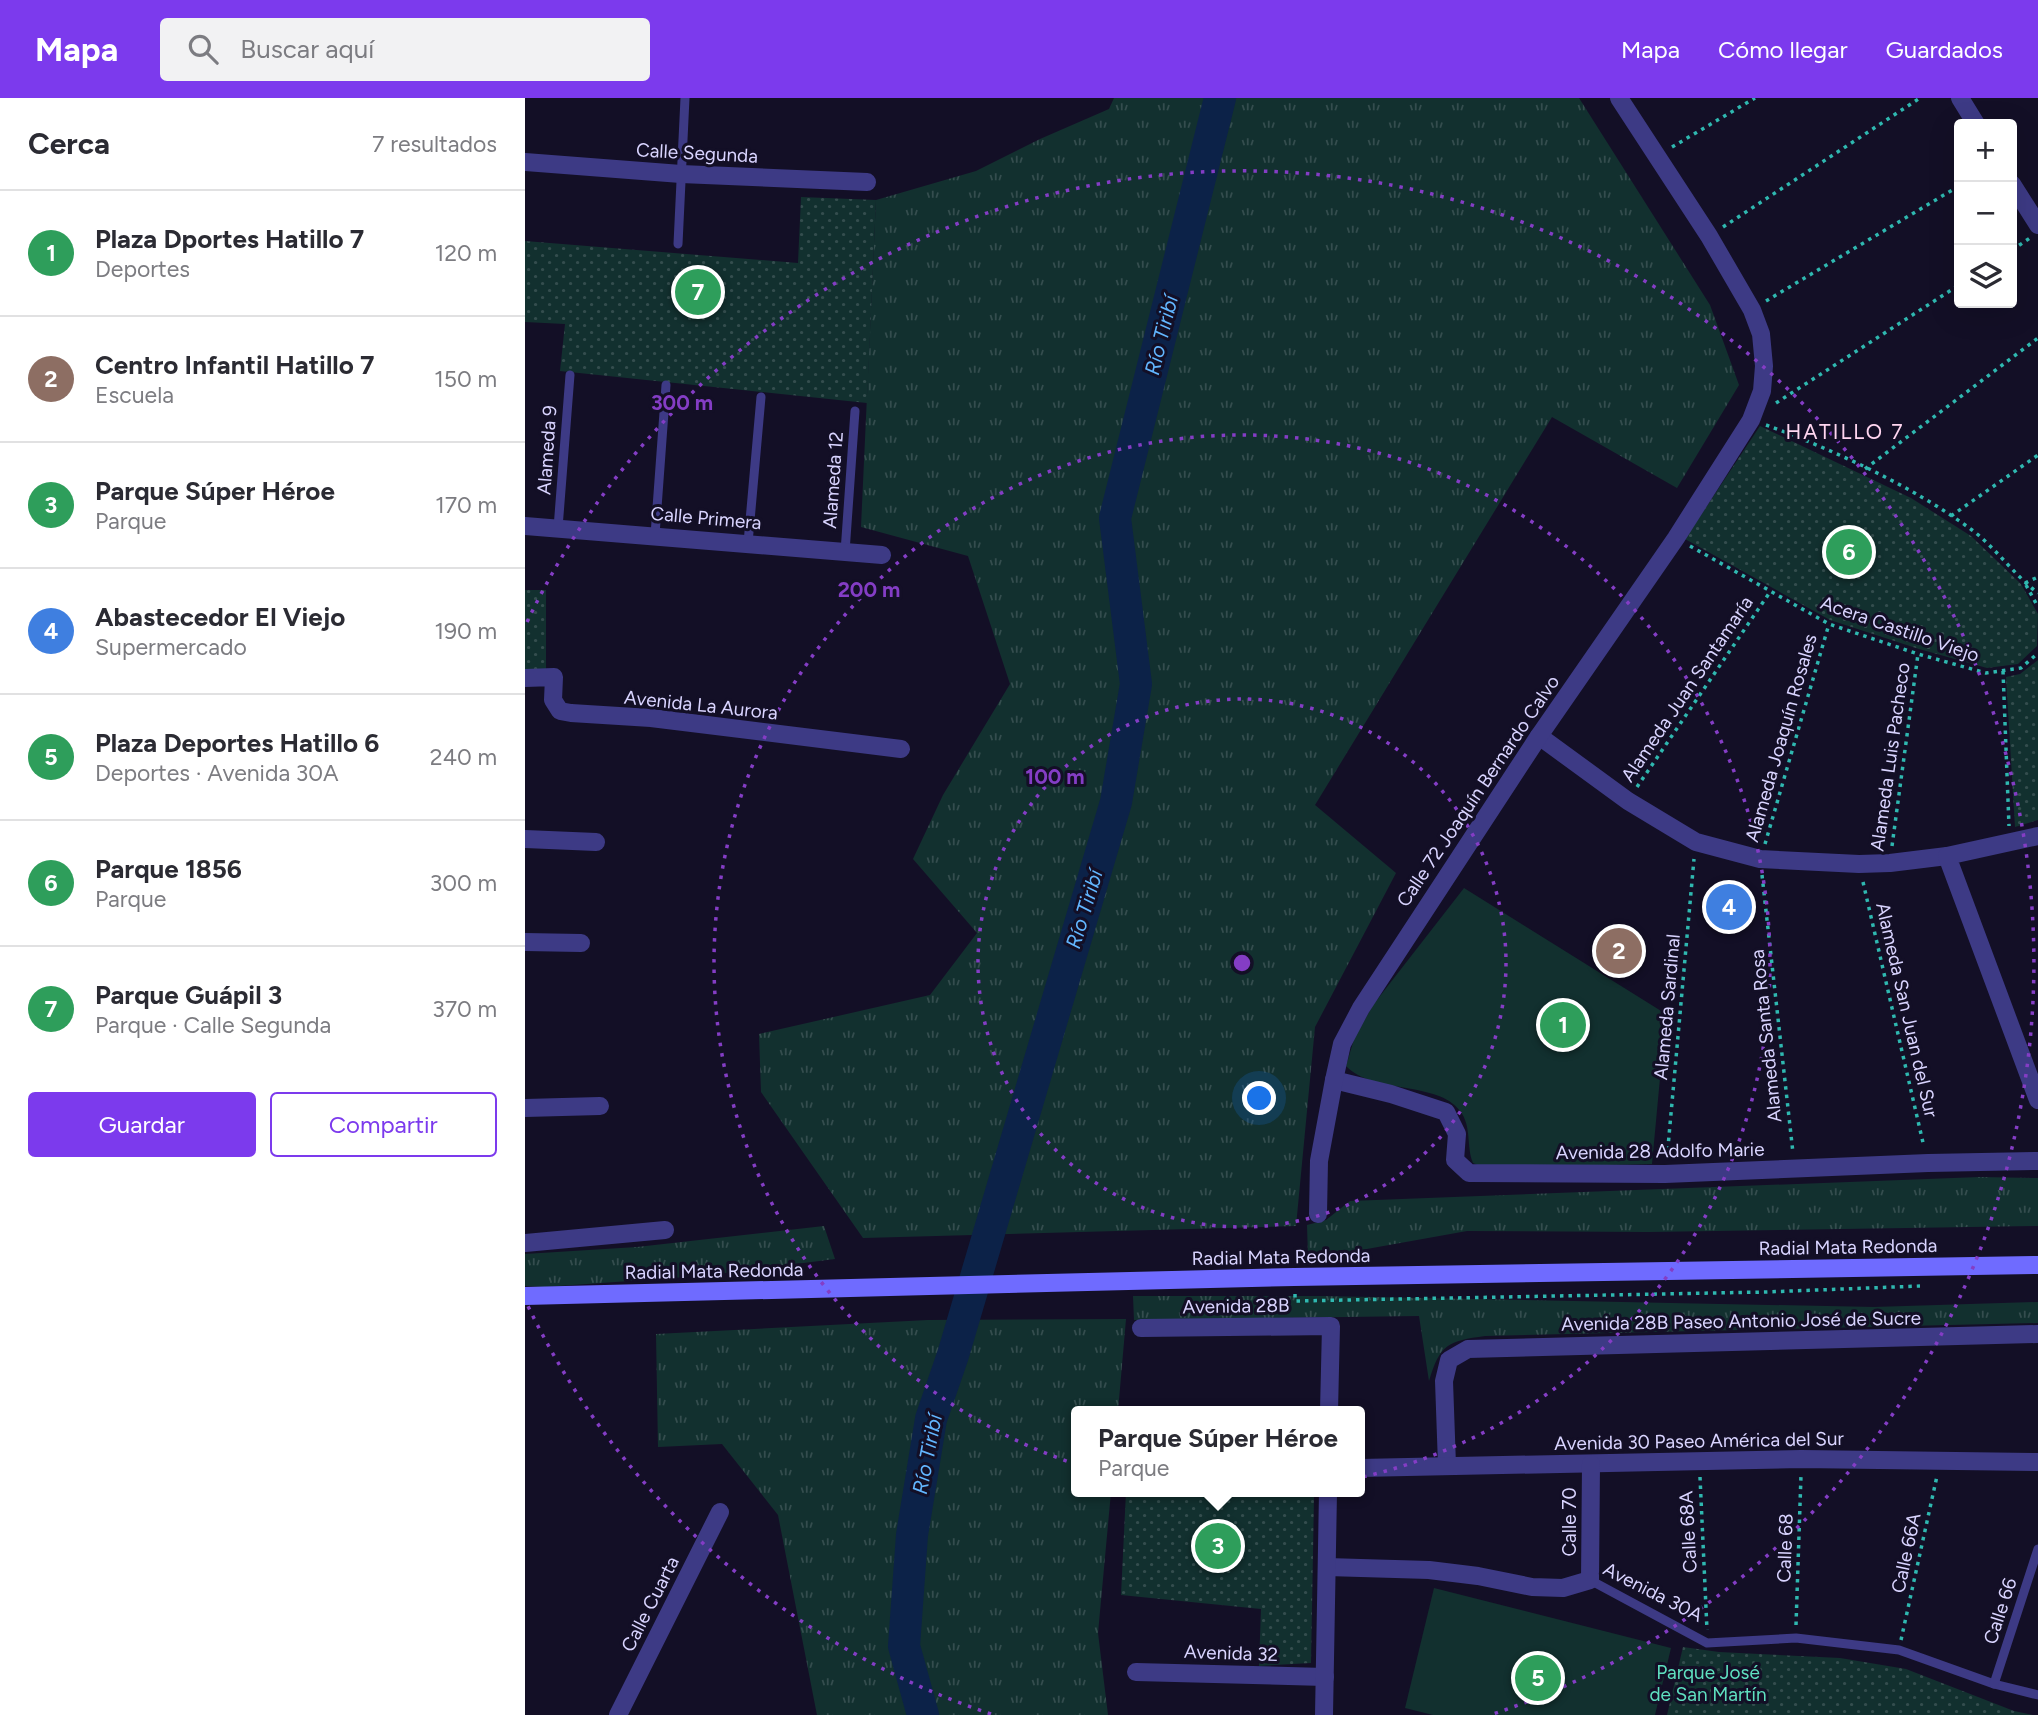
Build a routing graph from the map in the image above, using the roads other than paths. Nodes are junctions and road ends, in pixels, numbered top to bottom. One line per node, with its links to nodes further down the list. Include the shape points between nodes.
1 (685, 98): 6 (lane)
2 (1619, 98): 22 (street, Calle 72 Joaquín Bernardo Calvo, via 1752,310 1761,334 1762,391 1751,420 1676,538)
3 (1960, 98): 4 (street)
4 (1973, 119)
5 (525, 162): 6 (street, Calle Segunda)
6 (681, 174): 7 (street, Calle Segunda); 10 (lane)
7 (867, 182)
8 (2017, 192): 9 (street)
9 (2038, 225)
10 (678, 244)
11 (570, 374): 16 (lane, Alameda 9)
12 (666, 384): 17 (lane)
13 (761, 397): 18 (lane)
14 (855, 411): 19 (lane, Alameda 12)
15 (525, 526): 16 (street, Calle Primera)
16 (558, 528): 17 (street, Calle Primera)
17 (655, 535): 18 (street, Calle Primera)
18 (748, 543): 19 (street, Calle Primera)
19 (845, 552): 20 (street, Calle Primera)
20 (882, 555)
21 (525, 678): 23 (street, Avenida La Aurora, via 554,677 553,700 560,711)
22 (1539, 736): 27 (street, via 1628,801 1696,842 1760,859 1859,864); 30 (street, Calle 72 Joaquín Bernardo Calvo, via 1360,1008 1342,1044)
23 (901, 749)
24 (2038, 836): 27 (street)
25 (525, 839): 26 (street)
26 (596, 842)
27 (1947, 856): 31 (street)
28 (525, 942): 29 (street)
29 (581, 943)
30 (1334, 1080): 34 (street, Avenida 28 Adolfo Marie, via 1446,1112 1457,1134 1455,1160 1469,1173 1665,1174); 35 (street, Calle 72 Joaquín Bernardo Calvo, via 1319,1161)
31 (2038, 1100)
32 (600, 1106): 33 (street)
33 (525, 1108)
34 (2038, 1161)
35 (1318, 1214)
36 (665, 1230): 37 (street)
37 (525, 1243)
38 (2038, 1265): 39 (main road, Radial Mata Redonda)
39 (525, 1296)
40 (1141, 1328): 42 (street, Avenida 28B, via 1331,1325)
41 (2038, 1334): 45 (street, Avenida 28B Paseo Antonio José de Sucre, via 1468,1349 1449,1360 1444,1381)
42 (1329, 1406)
43 (2038, 1462): 44 (street, Avenida 30 Paseo América del Sur, via 1801,1459)
44 (1591, 1464): 45 (street, Avenida 30 Paseo América del Sur); 51 (street, Calle 70)
45 (1447, 1465): 46 (street, Avenida 30 Paseo América del Sur)
46 (1365, 1468)
47 (1328, 1497): 50 (street)
48 (720, 1512): 56 (street, Calle Cuarta)
49 (2038, 1549): 54 (lane, Calle 66)
50 (1327, 1567): 51 (street, Avenida 30A, via 1429,1570 1531,1587 1563,1588); 53 (street)
51 (1590, 1580): 54 (lane, Avenida 30A, via 1707,1643 1796,1637 1899,1650)
52 (1136, 1672): 53 (street, Avenida 32)
53 (1325, 1677): 57 (street)
54 (1994, 1684): 55 (lane, Avenida 30A)
55 (2038, 1695)
56 (616, 1715)
57 (1324, 1715)

